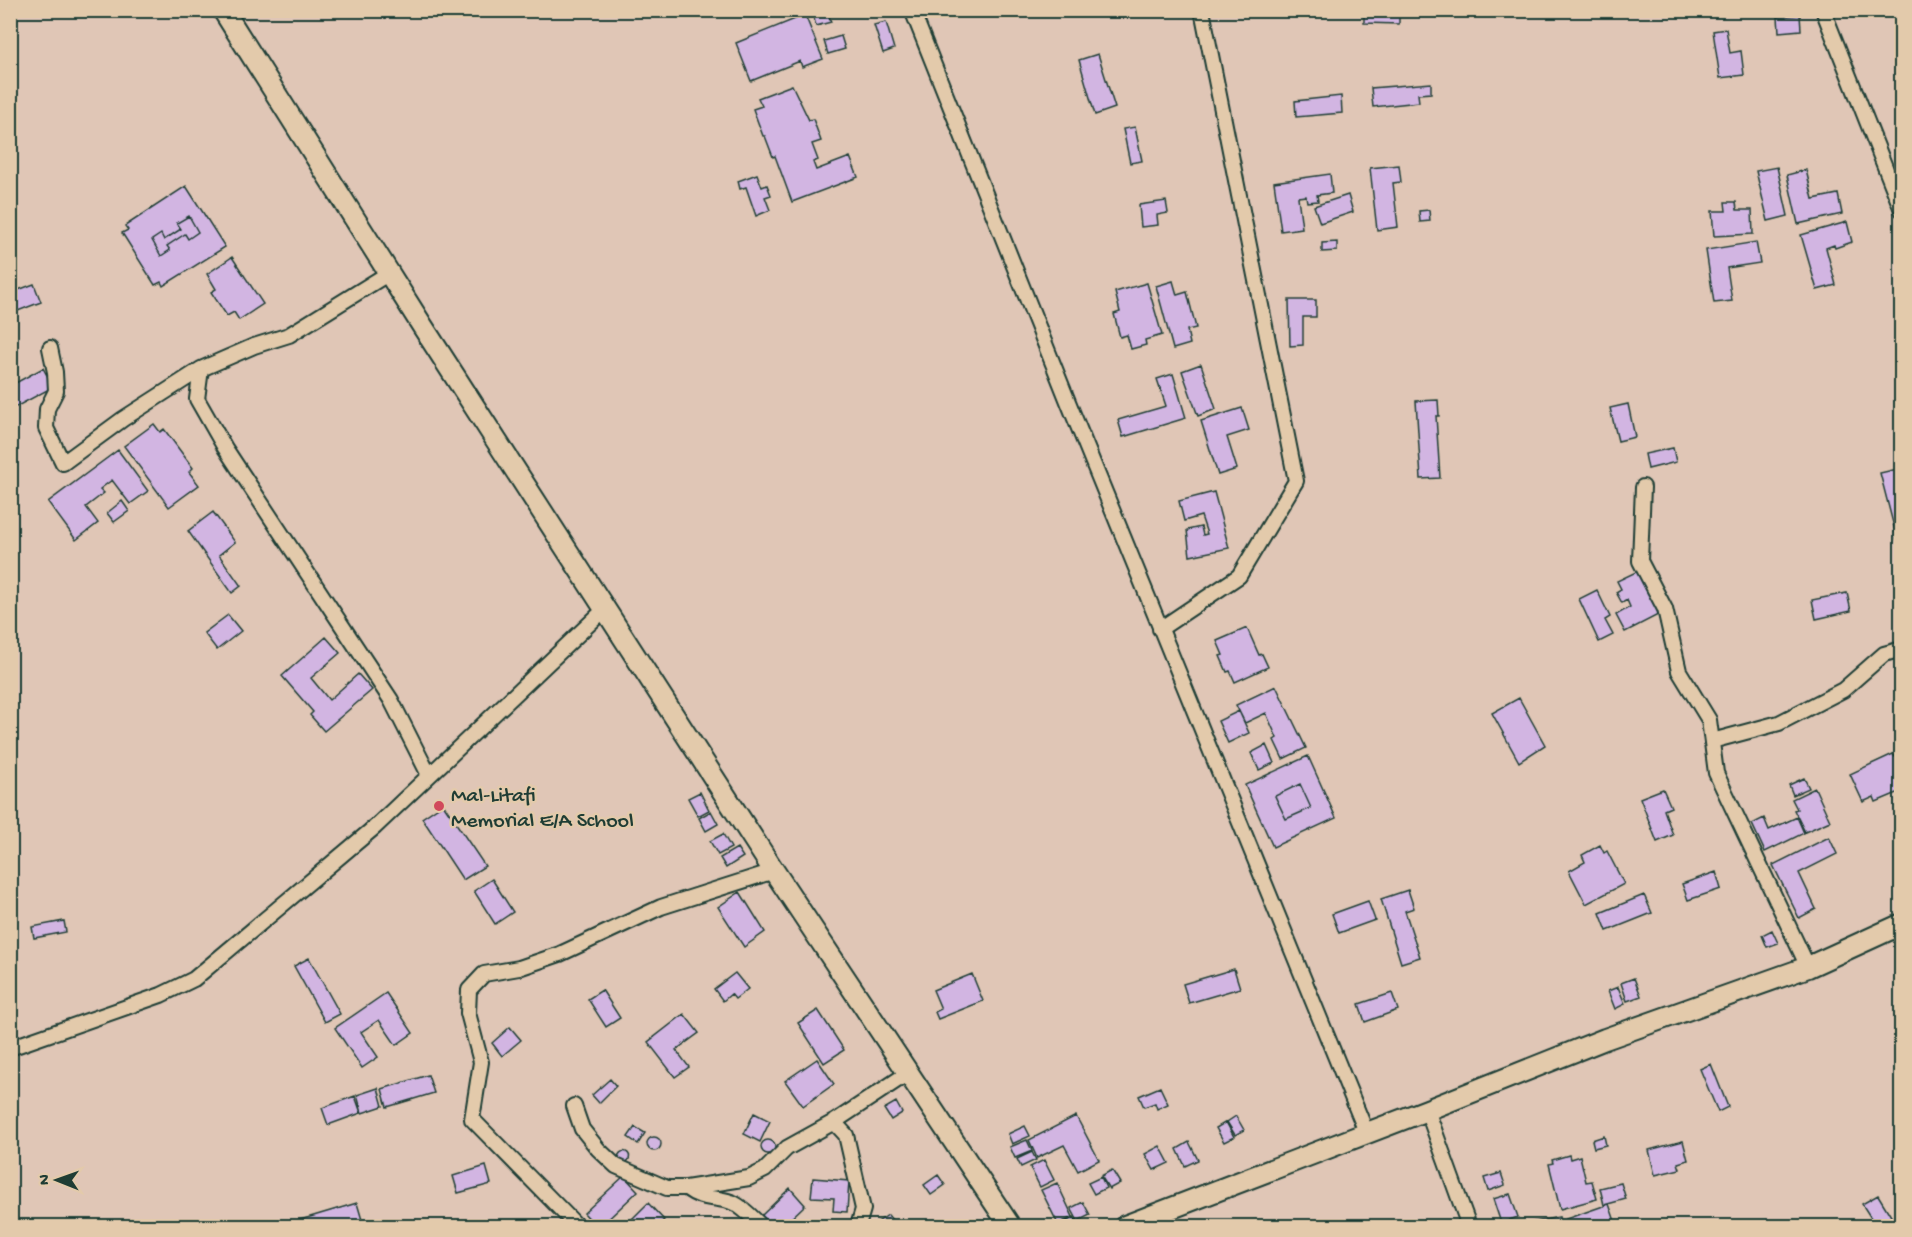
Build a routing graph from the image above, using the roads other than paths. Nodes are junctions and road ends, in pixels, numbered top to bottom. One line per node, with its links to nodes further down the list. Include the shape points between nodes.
1 (223, 10): 6 (main road)
2 (912, 10): 11 (street)
3 (1202, 10): 11 (street, via 1296,481 1239,576)
4 (1823, 10): 5 (street)
5 (1902, 210)
6 (389, 273): 8 (street, via 289,334); 10 (main road)
7 (50, 348): 8 (street, via 56,392 47,409 46,428 63,463)
8 (201, 369): 14 (street, via 197,399 225,448 391,700)
9 (1643, 487): 13 (street, via 1640,561 1665,609 1679,671 1709,720)
10 (605, 609): 14 (street); 15 (main road)
11 (1160, 629): 23 (street)
12 (1902, 649): 13 (street, via 1884,654 1844,690 1779,723)
13 (1712, 741): 17 (street, via 1716,773)
14 (429, 775): 18 (street, via 375,827 194,980)
15 (774, 871): 19 (main road); 25 (street, via 661,907 560,954 519,968 484,974 469,990 468,1012 481,1062 472,1119)
16 (1902, 924): 17 (main road)
17 (1808, 967): 21 (main road, via 1605,1039)
18 (10, 1048)
19 (908, 1073): 22 (street); 28 (main road)
20 (574, 1106): 24 (street, via 582,1129 616,1166 667,1188)
21 (1427, 1110): 23 (main road); 30 (street)
22 (834, 1122): 24 (street, via 787,1148 765,1170 749,1178); 27 (street, via 846,1135 863,1209)
23 (1366, 1134): 29 (main road)
24 (686, 1188): 26 (street, via 708,1199 732,1202)
25 (577, 1227)
26 (760, 1227)
27 (858, 1227)
28 (1010, 1227)
29 (1125, 1227)
30 (1469, 1227)

